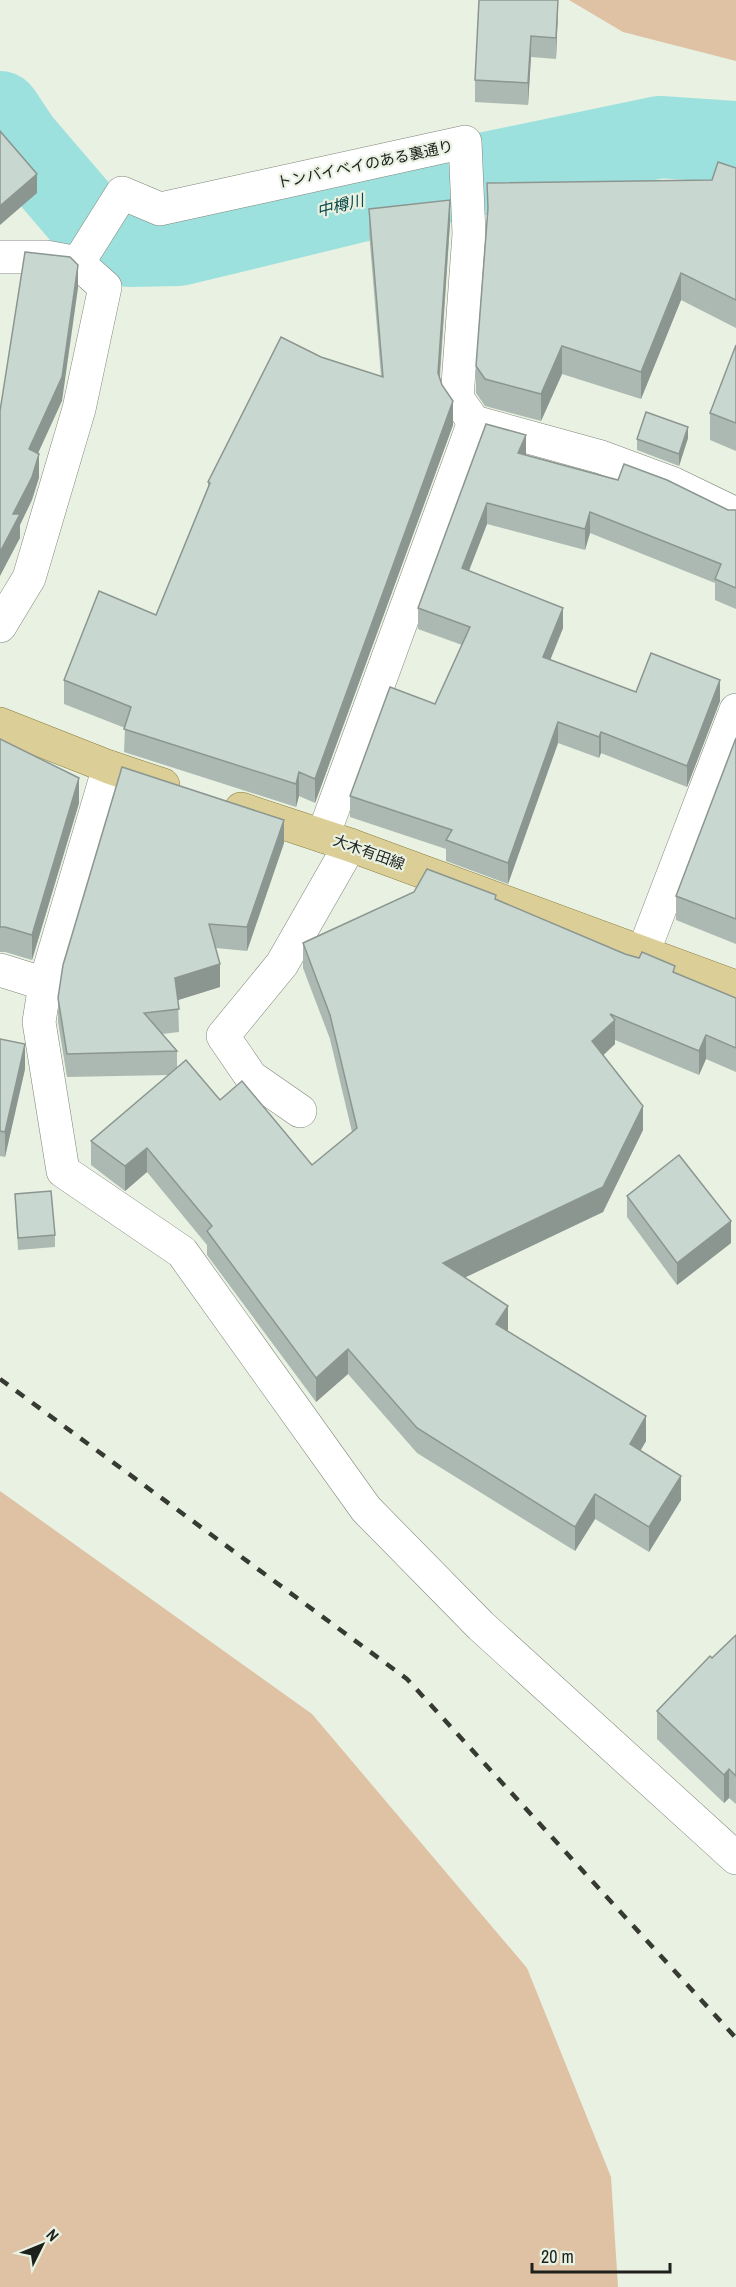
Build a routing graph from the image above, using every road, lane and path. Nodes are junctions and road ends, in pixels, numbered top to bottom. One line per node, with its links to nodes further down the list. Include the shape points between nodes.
1 (82, 256): 2 (street); 3 (street, トンバイベイのある裏通り, via 122,193 160,209 465,142 469,234 457,398); 5 (street, via 105,287 91,357 29,578)
2 (0, 257)
3 (474, 422): 4 (street, via 602,457 674,484); 9 (street)
4 (736, 514)
5 (0, 626)
6 (736, 710): 10 (street)
7 (0, 724): 8 (main road, 大木有田線)
8 (110, 767): 9 (main road, 大木有田線); 12 (street)
9 (337, 841): 10 (main road, 大木有田線); 14 (street, via 282,964 223,1036 251,1077)
10 (643, 953): 13 (main road, 大木有田線)
11 (0, 970): 12 (street)
12 (45, 984): 15 (street, via 39,1022 63,1171 182,1252 366,1509 481,1626)
13 (736, 987)
14 (300, 1111)
15 (730, 1840)

